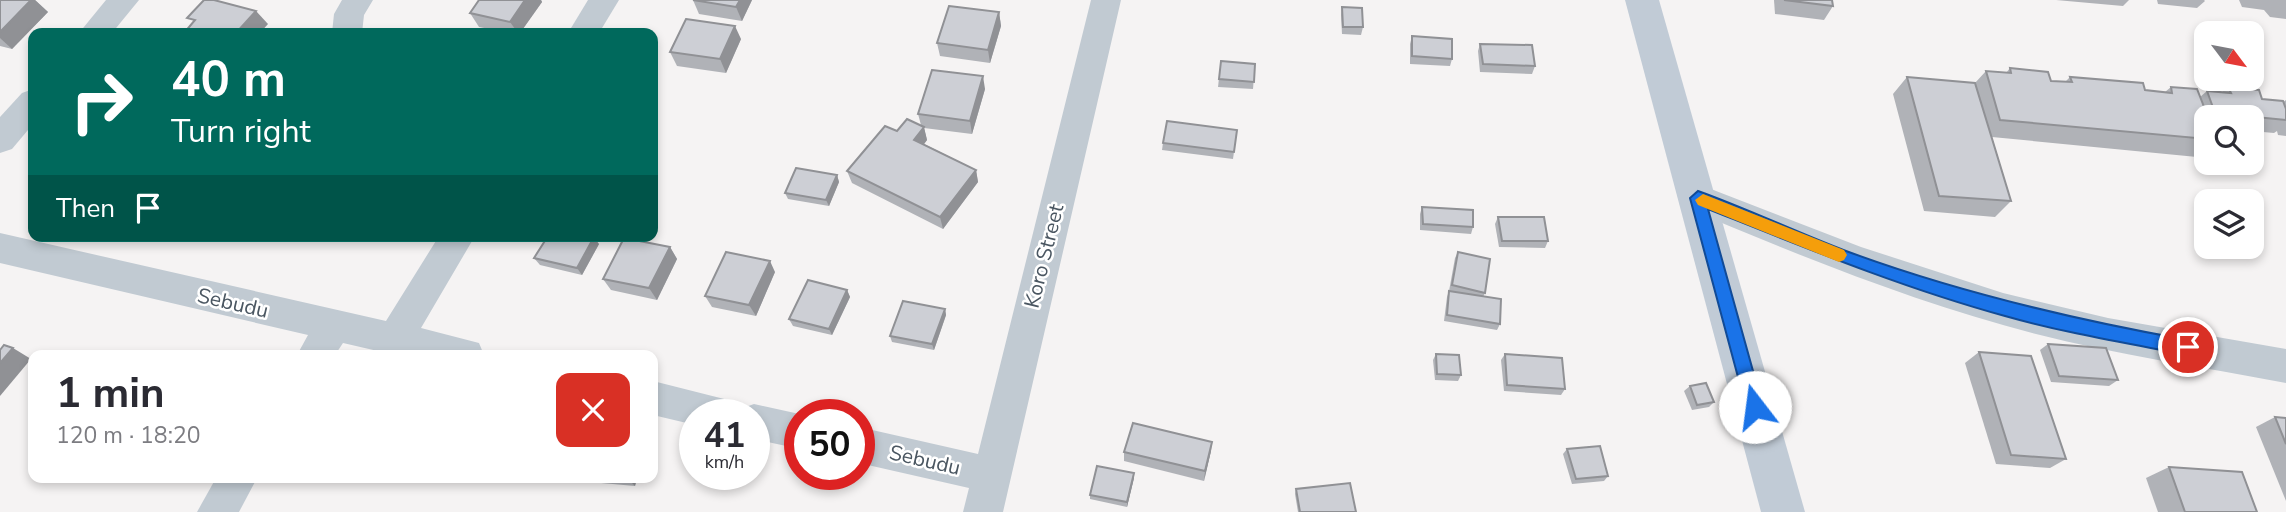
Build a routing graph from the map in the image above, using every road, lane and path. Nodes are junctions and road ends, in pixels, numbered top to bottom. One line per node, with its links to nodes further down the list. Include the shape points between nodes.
1 (124, 0): 6 (street)
2 (358, 0): 7 (street, via 349,14)
3 (604, 0): 8 (street)
4 (1106, 0): 21 (street, Koro Street)
5 (1642, 0): 11 (main road)
6 (99, 28)
7 (348, 28)
8 (586, 28)
9 (28, 108): 10 (street)
10 (0, 140)
11 (1698, 198): 17 (street, via 1844,257 2004,309); 25 (main road)
12 (454, 242): 14 (street)
13 (0, 248): 15 (street, Sebudu)
14 (395, 339): 15 (street, Sebudu); 16 (street, Sebudu)
15 (324, 341)
16 (444, 350)
17 (2286, 366)
18 (658, 399): 19 (street)
19 (679, 404)
20 (875, 449): 21 (street, Sebudu)
21 (992, 475): 24 (street, Koro Street)
22 (235, 483): 23 (street)
23 (217, 512)
24 (983, 512)
25 (1783, 512)

